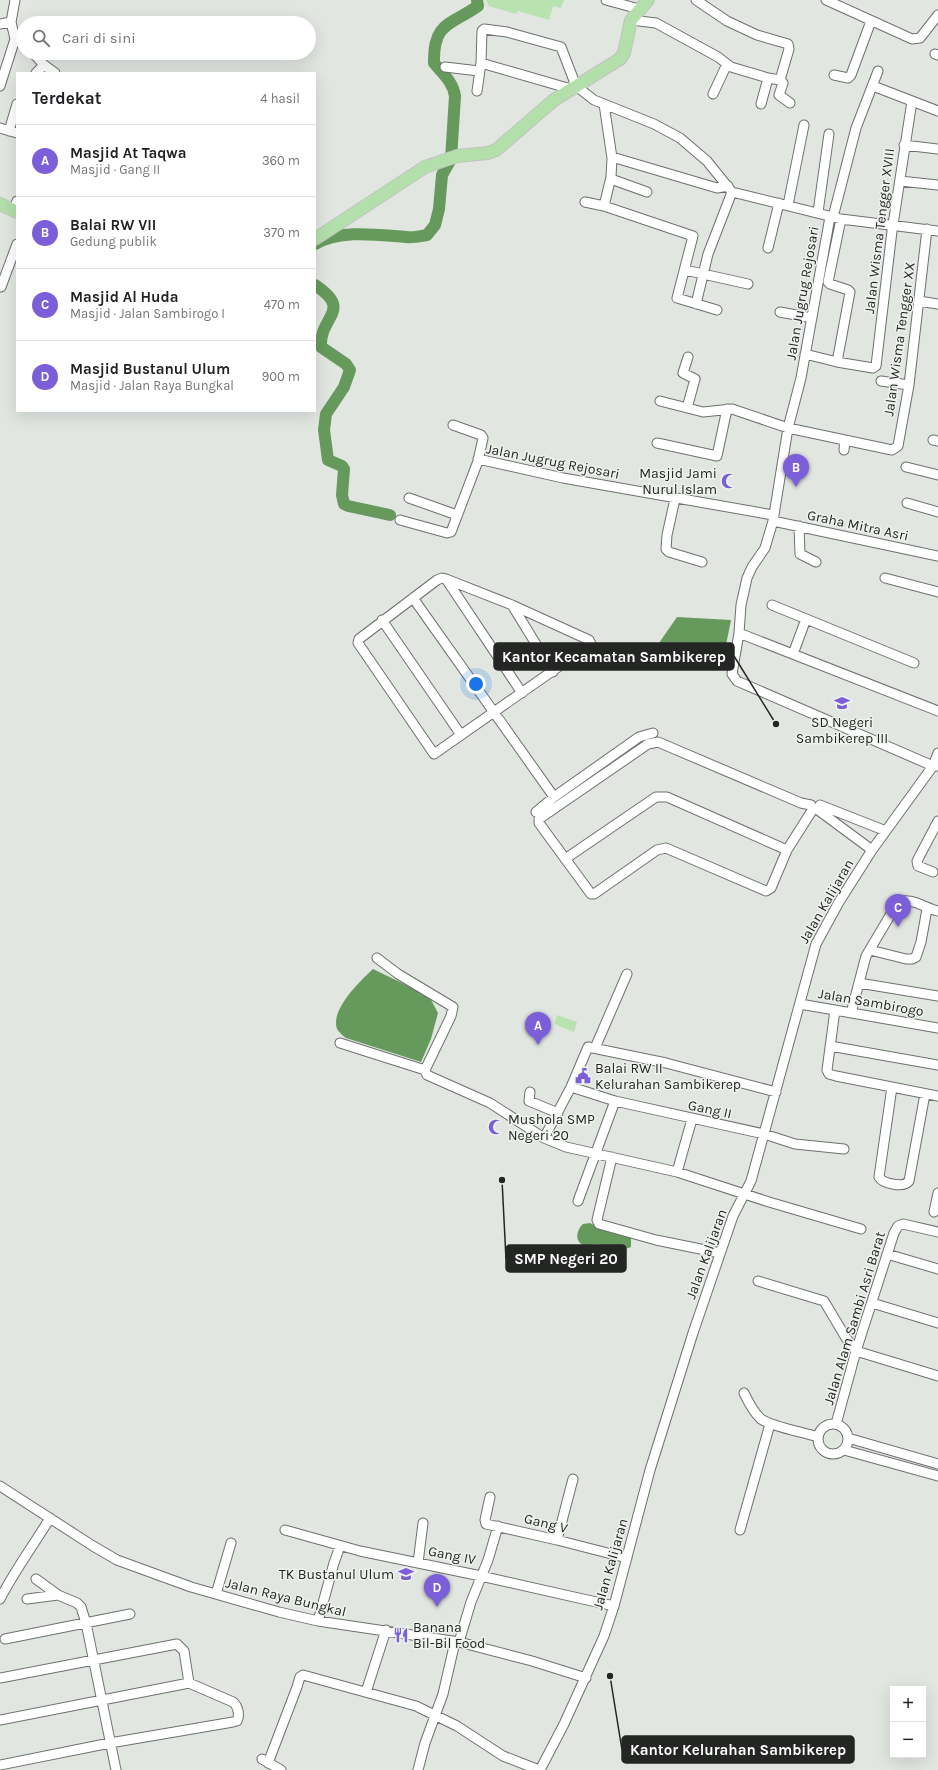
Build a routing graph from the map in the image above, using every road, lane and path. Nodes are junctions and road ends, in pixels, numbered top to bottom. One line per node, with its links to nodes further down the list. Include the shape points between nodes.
1 (15, 0): 10 (street)
2 (606, 0): 6 (street)
3 (648, 0): 6 (main road)
4 (696, 0): 24 (street, via 757,35 788,44 790,49)
5 (826, 0): 9 (street)
6 (639, 10): 8 (main road)
7 (938, 15): 9 (street, via 920,38 916,39)
8 (630, 20): 15 (street, via 656,23); 27 (main road, via 624,53 620,59)
9 (871, 21): 22 (street, via 851,76 848,78)
10 (11, 22): 11 (street); 12 (street)
11 (0, 24)
12 (16, 34)
13 (16, 49): 25 (street)
14 (39, 60): 16 (street)
15 (727, 64): 23 (street); 29 (street)
16 (44, 65): 19 (street); 20 (street)
17 (445, 67): 18 (street)
18 (480, 67): 27 (street); 27 (street, via 482,30 507,32 561,47); 28 (street)
19 (37, 72)
20 (54, 72)
21 (878, 72): 26 (street)
22 (834, 75)
23 (768, 78): 24 (street); 33 (street)
24 (780, 80): 31 (street, via 783,83 779,95)
25 (0, 86)
26 (873, 86): 30 (street); 53 (street, via 856,128)
27 (574, 87): 32 (street); 57 (main road, via 554,100 496,150 457,156 425,167)
28 (476, 91)
29 (713, 94)
30 (912, 101): 35 (street); 39 (street, Jalan Wisma Tengger XVIII)
31 (790, 103)
32 (604, 104): 41 (street); 45 (street, via 654,124 680,138 707,161)
33 (761, 104)
34 (16, 107): 37 (street)
35 (938, 111)
36 (804, 125): 49 (street)
37 (9, 131)
38 (829, 134): 52 (street)
39 (904, 145): 40 (street); 43 (street, Jalan Wisma Tengger XVIII)
40 (938, 149)
41 (612, 157): 42 (street); 45 (street, via 717,188)
42 (611, 179): 46 (street); 50 (street)
43 (900, 181): 44 (street); 54 (street, Jalan Wisma Tengger XVIII)
44 (938, 185)
45 (730, 189): 49 (street); 61 (street)
46 (647, 192)
47 (585, 202): 50 (street)
48 (0, 204): 51 (main road)
49 (784, 204): 52 (street); 59 (street)
50 (604, 206): 60 (street, via 693,236)
51 (16, 208)
52 (818, 212): 53 (street)
53 (835, 218): 54 (street); 69 (street, Jalan Jugrug Rejosari); 72 (street, via 828,282 848,290 850,294)
54 (892, 225): 55 (street); 72 (street, Jalan Wisma Tengger XVIII, via 876,365 873,368)
55 (927, 230): 56 (street); 64 (street, Jalan Wisma Tengger XX)
56 (938, 231)
57 (316, 238)
58 (16, 247): 63 (street)
59 (768, 248)
60 (685, 270): 61 (street); 65 (street, via 677,298)
61 (702, 274): 62 (street); 65 (street)
62 (748, 284)
63 (1, 287)
64 (919, 302): 66 (street); 74 (street, Jalan Wisma Tengger XX)
65 (696, 304): 67 (street)
66 (938, 304)
67 (717, 310)
68 (780, 312): 69 (street)
69 (812, 318): 70 (street, Jalan Jugrug Rejosari)
70 (805, 354): 72 (street); 79 (street, Jalan Jugrug Rejosari)
71 (688, 358): 76 (street, via 683,373 695,378)
72 (837, 362)
73 (881, 381): 74 (street)
74 (909, 384): 80 (street, Jalan Wisma Tengger XX, via 898,446 892,450)
75 (660, 401): 76 (street)
76 (687, 408): 77 (street, via 706,412)
77 (726, 409): 79 (street); 81 (street, via 717,456)
78 (453, 426): 83 (street, via 483,436)
79 (788, 428): 80 (street); 91 (street, Jalan Jugrug Rejosari)
80 (845, 440): 82 (street)
81 (657, 443)
82 (844, 450)
83 (478, 459): 87 (street, Jalan Jugrug Rejosari, via 563,478); 90 (street, Jalan Jugrug Rejosari)
84 (906, 467): 85 (street)
85 (938, 476)
86 (410, 498): 90 (street)
87 (675, 498): 91 (street, Jalan Jugrug Rejosari); 95 (street, via 666,549)
88 (907, 503): 89 (street)
89 (938, 512)
90 (457, 515): 92 (street, Jalan Jugrug Rejosari, via 451,532 447,533)
91 (773, 518): 93 (street, Graha Mitra Asri); 105 (street, Jalan Jugrug Rejosari, via 765,548 747,578 741,604)
92 (400, 520)
93 (799, 526): 94 (street, Graha Mitra Asri); 96 (street, via 800,554)
94 (938, 556)
95 (702, 562)
96 (816, 562)
97 (885, 578): 99 (street)
98 (446, 579): 100 (street, via 437,580); 101 (street); 109 (street)
99 (938, 592)
100 (413, 598): 104 (street); 111 (street)
101 (512, 605): 108 (street); 108 (street, via 590,641 590,646)
102 (772, 605): 103 (street)
103 (806, 619): 106 (street); 107 (street)
104 (382, 620): 113 (street); 113 (street, via 358,641 375,669 434,754)
105 (739, 633): 106 (street); 116 (street, Jalan Jugrug Rejosari, via 732,674 737,681)
106 (793, 654): 110 (street)
107 (914, 663)
108 (552, 672): 109 (street)
109 (522, 693): 111 (street)
110 (938, 711)
111 (494, 713): 113 (street); 118 (street)
112 (653, 733): 115 (street, via 639,737)
113 (461, 735)
114 (938, 753): 116 (street, Jalan Kalijaran)
115 (600, 764): 117 (street); 118 (street)
116 (936, 766): 122 (street, Jalan Kalijaran)
117 (605, 772): 119 (street, via 648,744 658,742 801,803); 125 (street, via 540,817 539,823)
118 (554, 797): 120 (street)
119 (816, 807): 122 (street); 123 (street); 124 (street)
120 (536, 812)
121 (938, 821): 126 (street, via 917,861 918,866)
122 (886, 831): 124 (street, Jalan Kalijaran)
123 (787, 850): 125 (street, via 660,796); 125 (street, via 771,888 766,891 666,848 657,850 591,894)
124 (872, 850): 134 (street, Jalan Kalijaran, via 818,938)
125 (565, 859)
126 (933, 872)
127 (928, 909): 128 (street); 129 (street, via 907,900 898,902); 129 (street, via 916,957 906,959)
128 (938, 911)
129 (870, 950): 132 (street, via 863,963)
130 (377, 958): 142 (street, via 398,974 453,1007)
131 (627, 974): 140 (street)
132 (859, 983): 133 (street); 136 (street)
133 (938, 996)
134 (800, 1004): 135 (street, Jalan Sambirogo); 146 (street, Jalan Kalijaran)
135 (835, 1010): 136 (street, Jalan Sambirogo); 139 (street)
136 (852, 1013): 137 (street, Jalan Sambirogo)
137 (938, 1028)
138 (340, 1043): 142 (street)
139 (830, 1046): 141 (street); 144 (street, via 828,1072 836,1076)
140 (595, 1048): 143 (street, via 588,1047); 146 (street, via 666,1063)
141 (938, 1065)
142 (425, 1070): 153 (street, via 427,1075 490,1103)
143 (571, 1087): 149 (street, Gang II); 150 (street)
144 (892, 1087): 147 (street); 147 (street, via 878,1177 902,1185 909,1181)
145 (530, 1092): 150 (street, via 529,1101)
146 (776, 1092): 152 (street, Jalan Kalijaran)
147 (925, 1094): 148 (street)
148 (938, 1096)
149 (615, 1101): 151 (street, Gang II); 155 (street)
150 (558, 1113): 153 (street)
151 (692, 1119): 152 (street, Gang II); 157 (street)
152 (764, 1134): 154 (street, Gang II, via 795,1144); 159 (street, Jalan Kalijaran, via 751,1181)
153 (544, 1138): 155 (street, via 566,1147)
154 (844, 1148)
155 (595, 1154): 156 (street); 160 (street)
156 (612, 1157): 157 (street); 164 (street, via 599,1224 656,1240)
157 (677, 1172): 159 (street)
158 (938, 1193): 161 (street)
159 (744, 1194): 162 (street); 164 (street, Jalan Kalijaran)
160 (578, 1201)
161 (934, 1212)
162 (861, 1229)
163 (938, 1232): 165 (street, Jalan Alam Sambi Asri Barat, via 903,1224 898,1226)
164 (720, 1253): 191 (street, Jalan Kalijaran, via 661,1434)
165 (887, 1254): 166 (street); 168 (street, Jalan Alam Sambi Asri Barat)
166 (938, 1269)
167 (758, 1281): 170 (street, via 824,1300)
168 (872, 1303): 169 (street); 170 (street, Jalan Alam Sambi Asri Barat)
169 (938, 1323)
170 (856, 1352): 171 (street); 174 (street, Jalan Alam Sambi Asri Barat)
171 (938, 1376)
172 (744, 1392): 173 (street, via 756,1413)
173 (770, 1424): 175 (street); 187 (street)
174 (836, 1424): 175 (street, via 822,1428); 176 (street, via 847,1432)
175 (818, 1437): 177 (street, via 819,1446 827,1453 836,1454)
176 (848, 1438): 177 (street); 178 (street)
177 (844, 1450): 179 (street)
178 (938, 1464)
179 (938, 1476)
180 (573, 1479): 188 (street)
181 (0, 1486): 183 (street, Jalan Raya Bungkal)
182 (490, 1497): 185 (street, Gang V, via 485,1523)
183 (50, 1518): 195 (street, Jalan Raya Bungkal, via 117,1560); 197 (street)
184 (423, 1524): 192 (street)
185 (498, 1526): 188 (street, Gang V); 193 (street)
186 (285, 1530): 190 (street, Gang IV)
187 (740, 1530)
188 (557, 1540): 191 (street, Gang V)
189 (231, 1543): 195 (street)
190 (340, 1546): 192 (street, Gang IV); 201 (street)
191 (627, 1558): 199 (street, Jalan Kalijaran)
192 (418, 1563): 193 (street, Gang IV)
193 (481, 1576): 199 (street, Gang IV); 205 (street)
194 (36, 1579): 196 (street)
195 (216, 1594): 201 (street, Jalan Raya Bungkal)
196 (58, 1595): 198 (street); 202 (street, via 77,1603 81,1607)
197 (0, 1599)
198 (28, 1599)
199 (614, 1606): 208 (street, Jalan Kalijaran)
200 (130, 1614): 202 (street)
201 (318, 1621): 203 (street, Jalan Raya Bungkal)
202 (86, 1623): 204 (street); 206 (street)
203 (386, 1630): 205 (street, Jalan Raya Bungkal); 210 (street)
204 (5, 1639)
205 (457, 1642): 208 (street, Jalan Raya Bungkal); 212 (street)
206 (93, 1660): 207 (street); 209 (street, via 174,1643 181,1646 184,1651); 211 (street)
207 (0, 1678)
208 (586, 1678): 219 (street, Jalan Kalijaran)
209 (189, 1682): 211 (street); 214 (street, via 233,1702 237,1707 238,1719 233,1722)
210 (366, 1692): 212 (street); 217 (street, via 301,1675 265,1761)
211 (102, 1700): 213 (street); 214 (street)
212 (435, 1714): 218 (street); 219 (street, via 499,1753)
213 (0, 1720)
214 (110, 1743): 215 (street); 216 (street)
215 (0, 1765)
216 (116, 1770)
217 (281, 1770)
218 (418, 1770)
219 (539, 1770)

